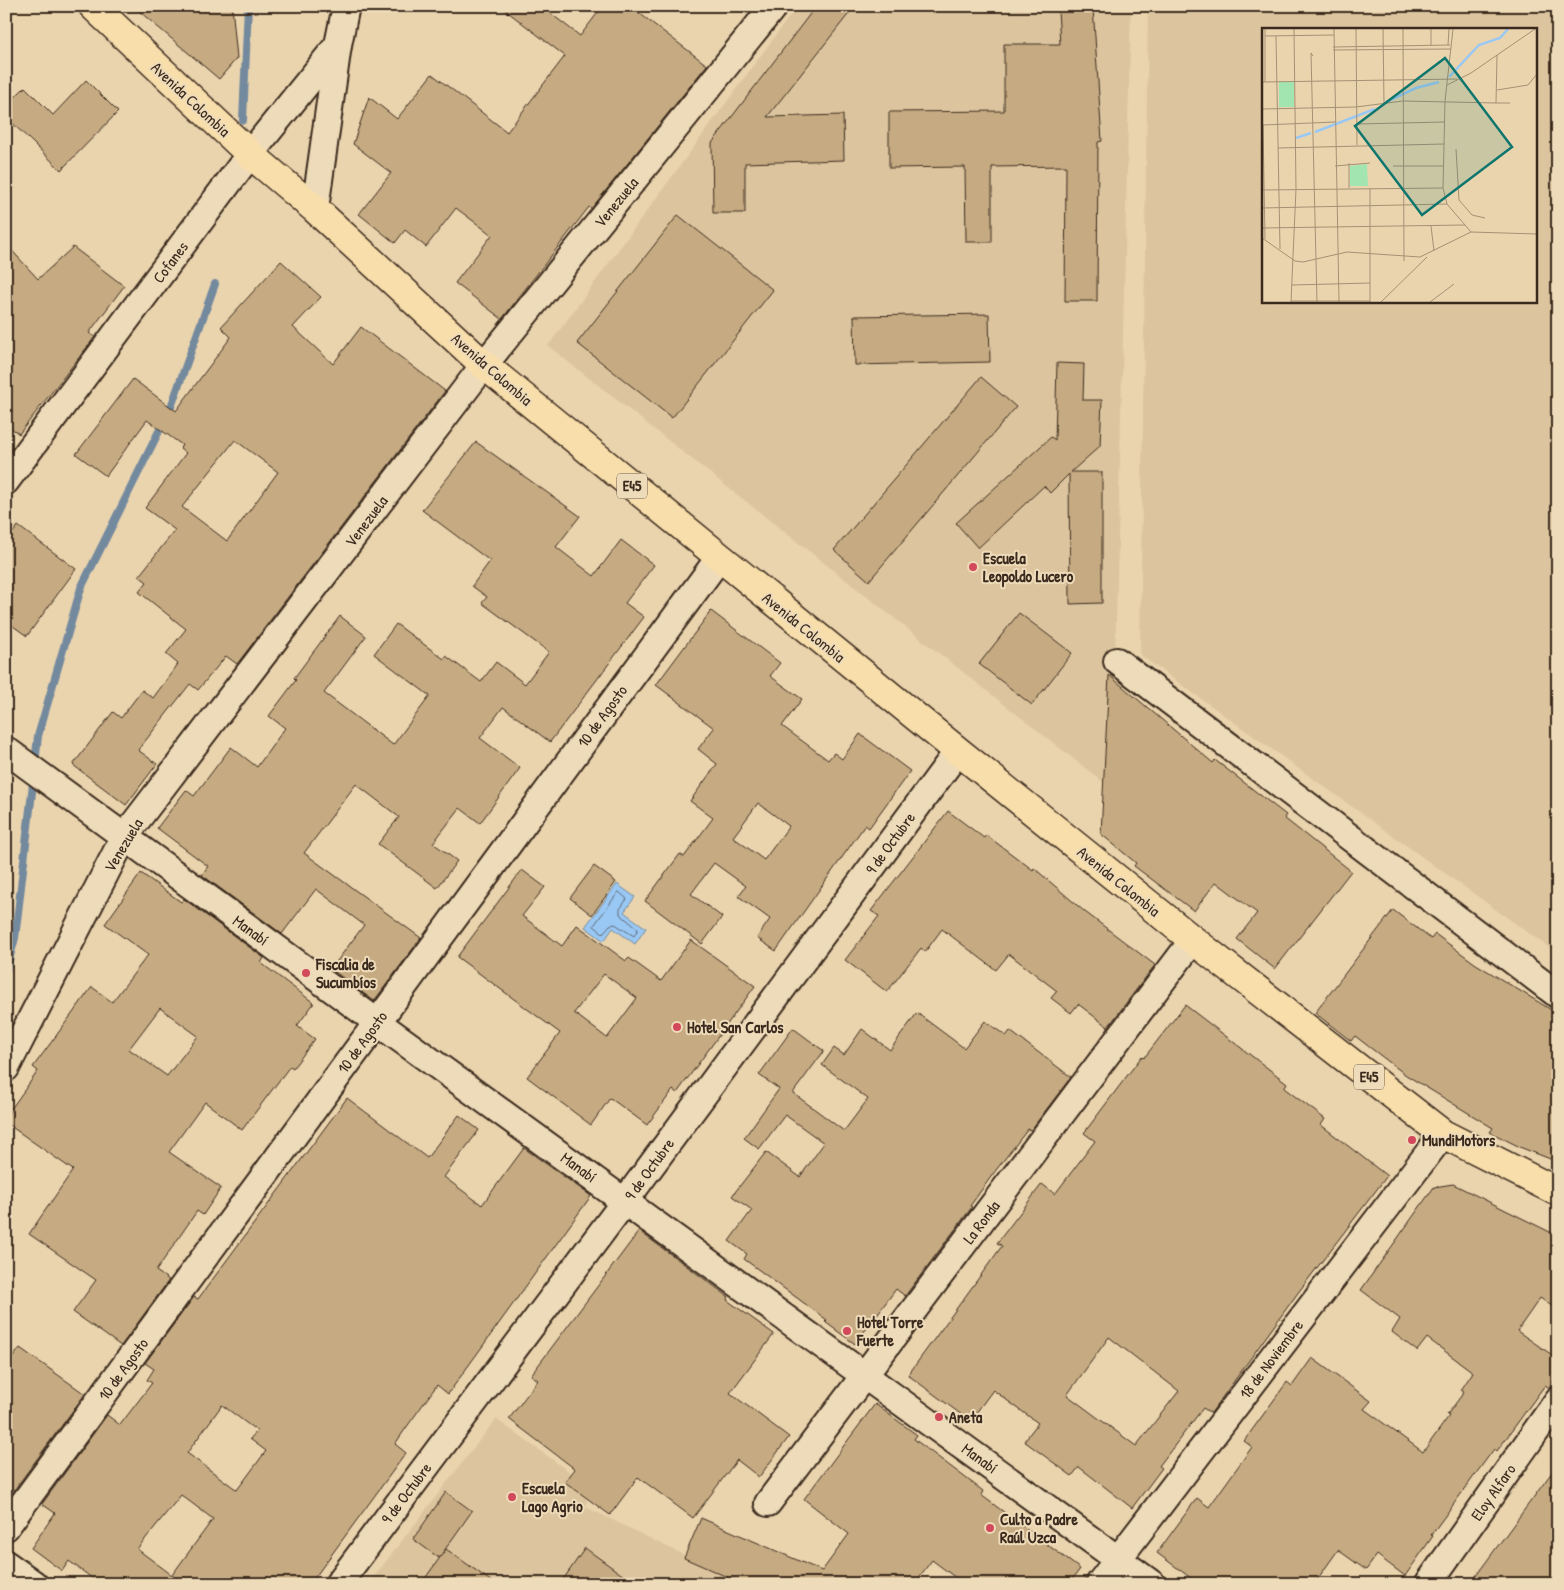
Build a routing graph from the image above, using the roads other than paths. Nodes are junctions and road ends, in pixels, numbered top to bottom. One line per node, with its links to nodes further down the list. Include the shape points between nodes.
1 (93, 6): 5 (main road, Avenida Colombia / E45)
2 (346, 6): 4 (street, Cofanes)
3 (774, 6): 7 (street, Venezuela)
4 (338, 45): 5 (street, Cofanes); 6 (street, Cofanes)
5 (250, 154): 6 (main road, Avenida Colombia / E45); 8 (street, Cofanes)
6 (315, 209): 7 (main road, Avenida Colombia / E45)
7 (484, 365): 9 (main road, Avenida Colombia / E45); 13 (street, Venezuela)
8 (6, 482)
9 (719, 558): 12 (main road, Avenida Colombia / E45); 16 (street, 10 de Agosto)
10 (1117, 661): 15 (street)
11 (6, 750): 13 (street, Manabí)
12 (958, 751): 14 (main road, Avenida Colombia / E45); 20 (street, 9 de Octubre)
13 (124, 837): 16 (street, Manabí); 17 (street, Venezuela)
14 (1193, 940): 18 (main road, Avenida Colombia / E45); 21 (street, La Ronda)
15 (1558, 995)
16 (377, 1022): 20 (street, Manabí); 24 (street, 10 de Agosto)
17 (6, 1068)
18 (1443, 1134): 19 (main road, Avenida Colombia / E45); 25 (street, 18 de Noviembre)
19 (1558, 1192)
20 (626, 1201): 21 (street, Manabí); 28 (street, 9 de Octubre)
21 (866, 1375): 23 (street, La Ronda); 25 (street, Manabí)
22 (1558, 1400): 31 (street, Eloy Alfaro)
23 (768, 1503)
24 (6, 1527)
25 (1118, 1558): 29 (street, 18 de Noviembre); 30 (street, Manabí)
26 (6, 1564): 27 (street)
27 (34, 1584)
28 (338, 1584)
29 (1099, 1584)
30 (1152, 1584)
31 (1428, 1584)

